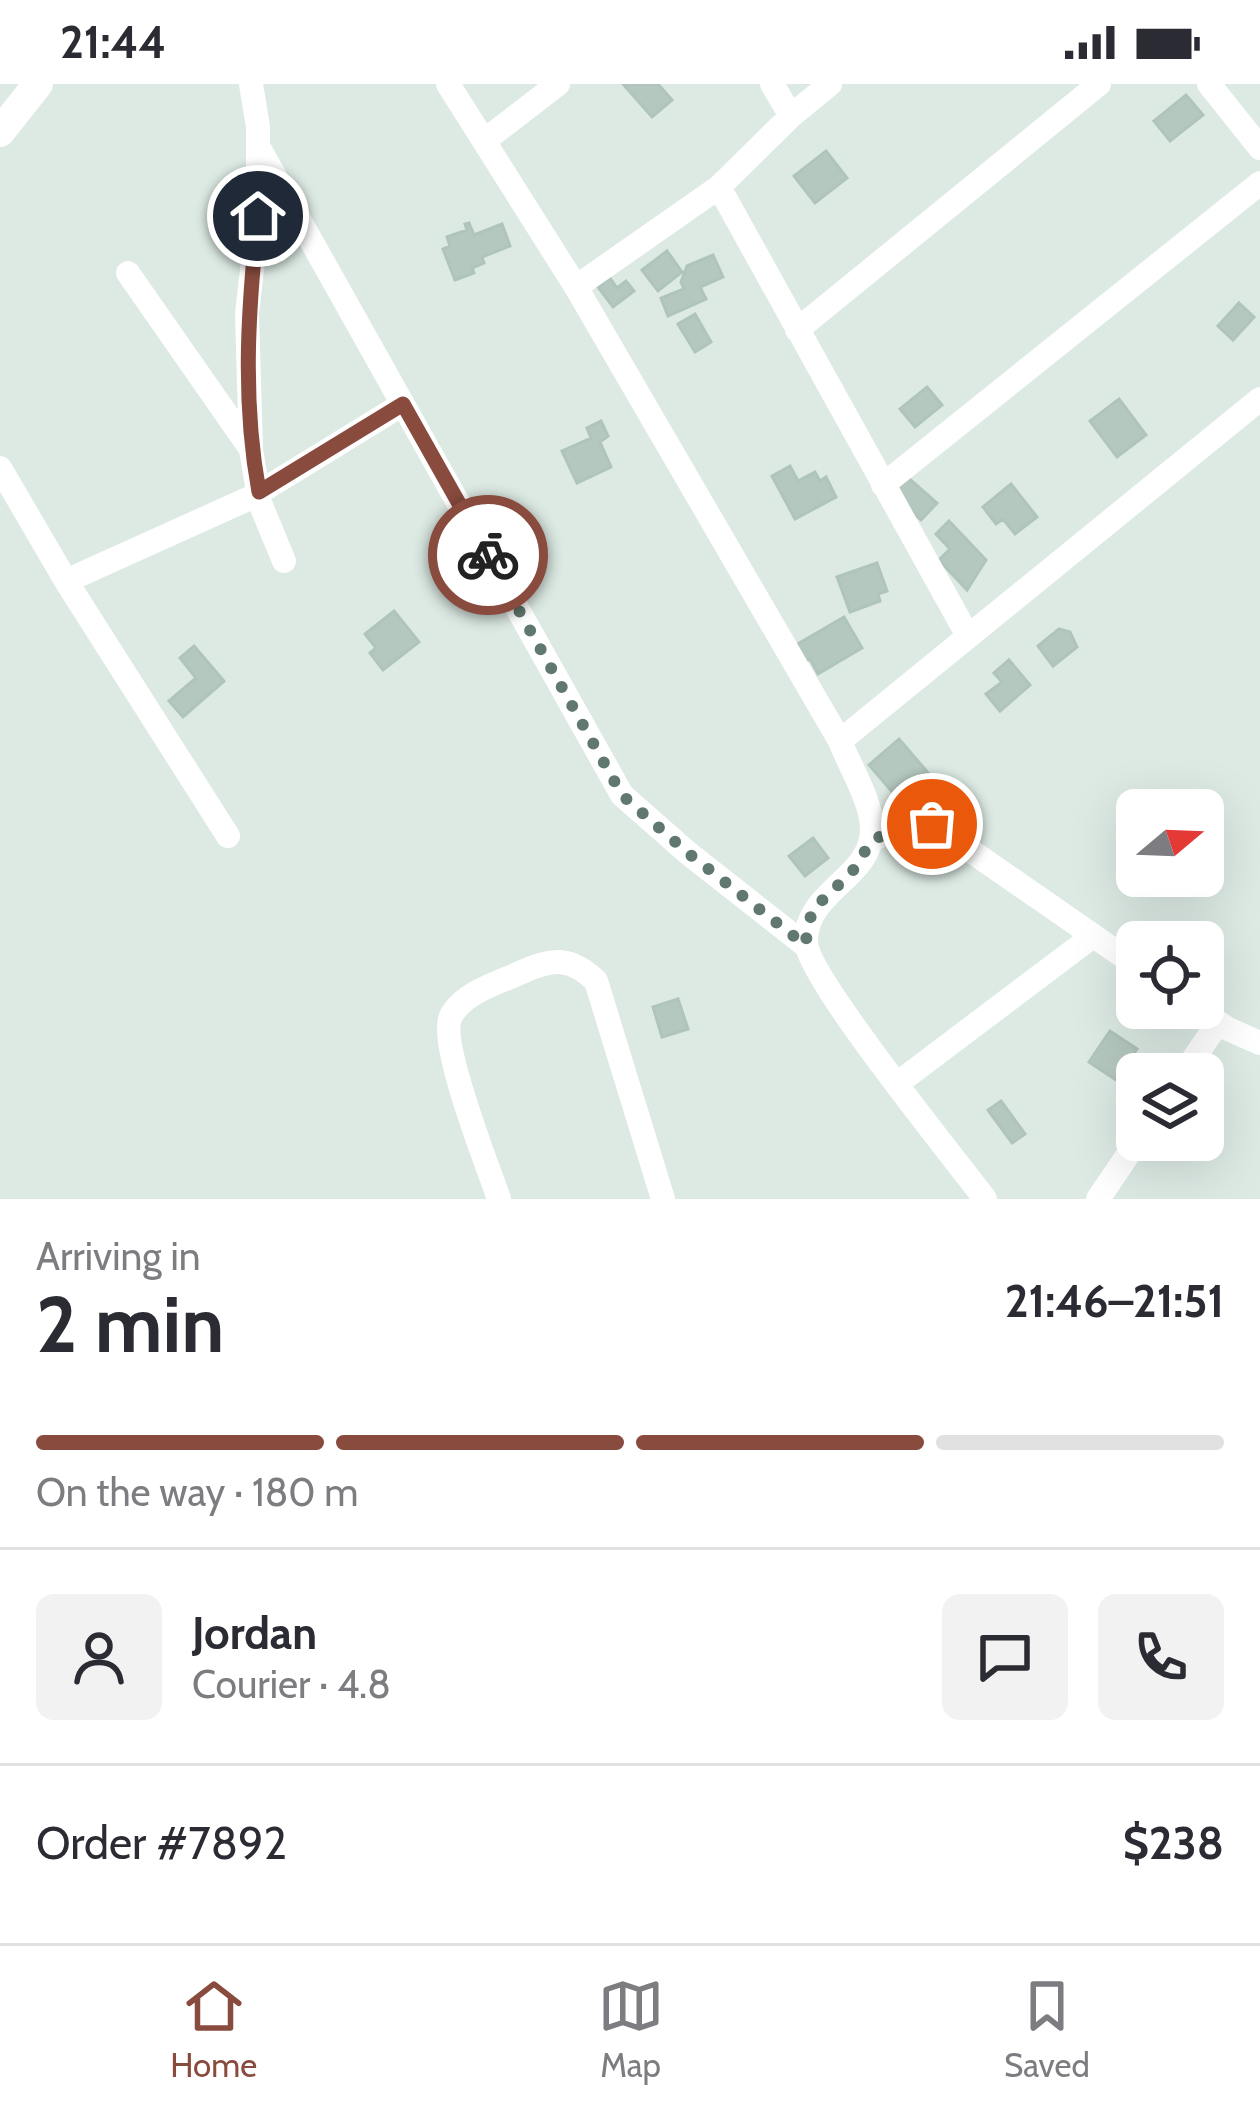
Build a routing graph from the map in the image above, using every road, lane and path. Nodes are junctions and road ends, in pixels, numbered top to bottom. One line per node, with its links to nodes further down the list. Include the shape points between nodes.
1 (38, 84): 10 (street)
2 (251, 84): 12 (street)
3 (448, 84): 11 (street)
4 (558, 84): 11 (street)
5 (772, 84): 9 (street)
6 (830, 84): 9 (street)
7 (1099, 84): 18 (street)
8 (1210, 84): 13 (street)
9 (791, 116): 15 (street)
10 (0, 132)
11 (484, 141): 17 (street)
12 (258, 146): 20 (street); 21 (street, via 247,314)
13 (1260, 148)
14 (1260, 183): 23 (street)
15 (718, 187): 17 (street); 18 (street)
16 (128, 273): 21 (street)
17 (576, 287): 28 (street)
18 (797, 330): 23 (street)
19 (1260, 399): 27 (street)
20 (403, 404): 24 (street); 32 (street, via 622,795)
21 (251, 450): 24 (street)
22 (0, 468): 26 (street)
23 (884, 485): 27 (street)
24 (259, 492): 25 (street); 26 (street)
25 (284, 561)
26 (66, 581): 29 (street)
27 (968, 635): 28 (street)
28 (840, 741): 30 (street)
29 (228, 836)
30 (872, 840): 31 (street, via 932,824); 32 (street, via 812,910)
31 (1093, 936): 33 (street); 36 (street)
32 (805, 945): 36 (street)
33 (1116, 952)
34 (1224, 1024): 35 (street)
35 (1260, 1043)
36 (898, 1083): 40 (street)
37 (1124, 1161): 41 (street)
38 (499, 1199): 39 (street, via 448,1046 448,1019 466,998 562,959 596,981)
39 (663, 1199)
40 (985, 1199)
41 (1098, 1199)

